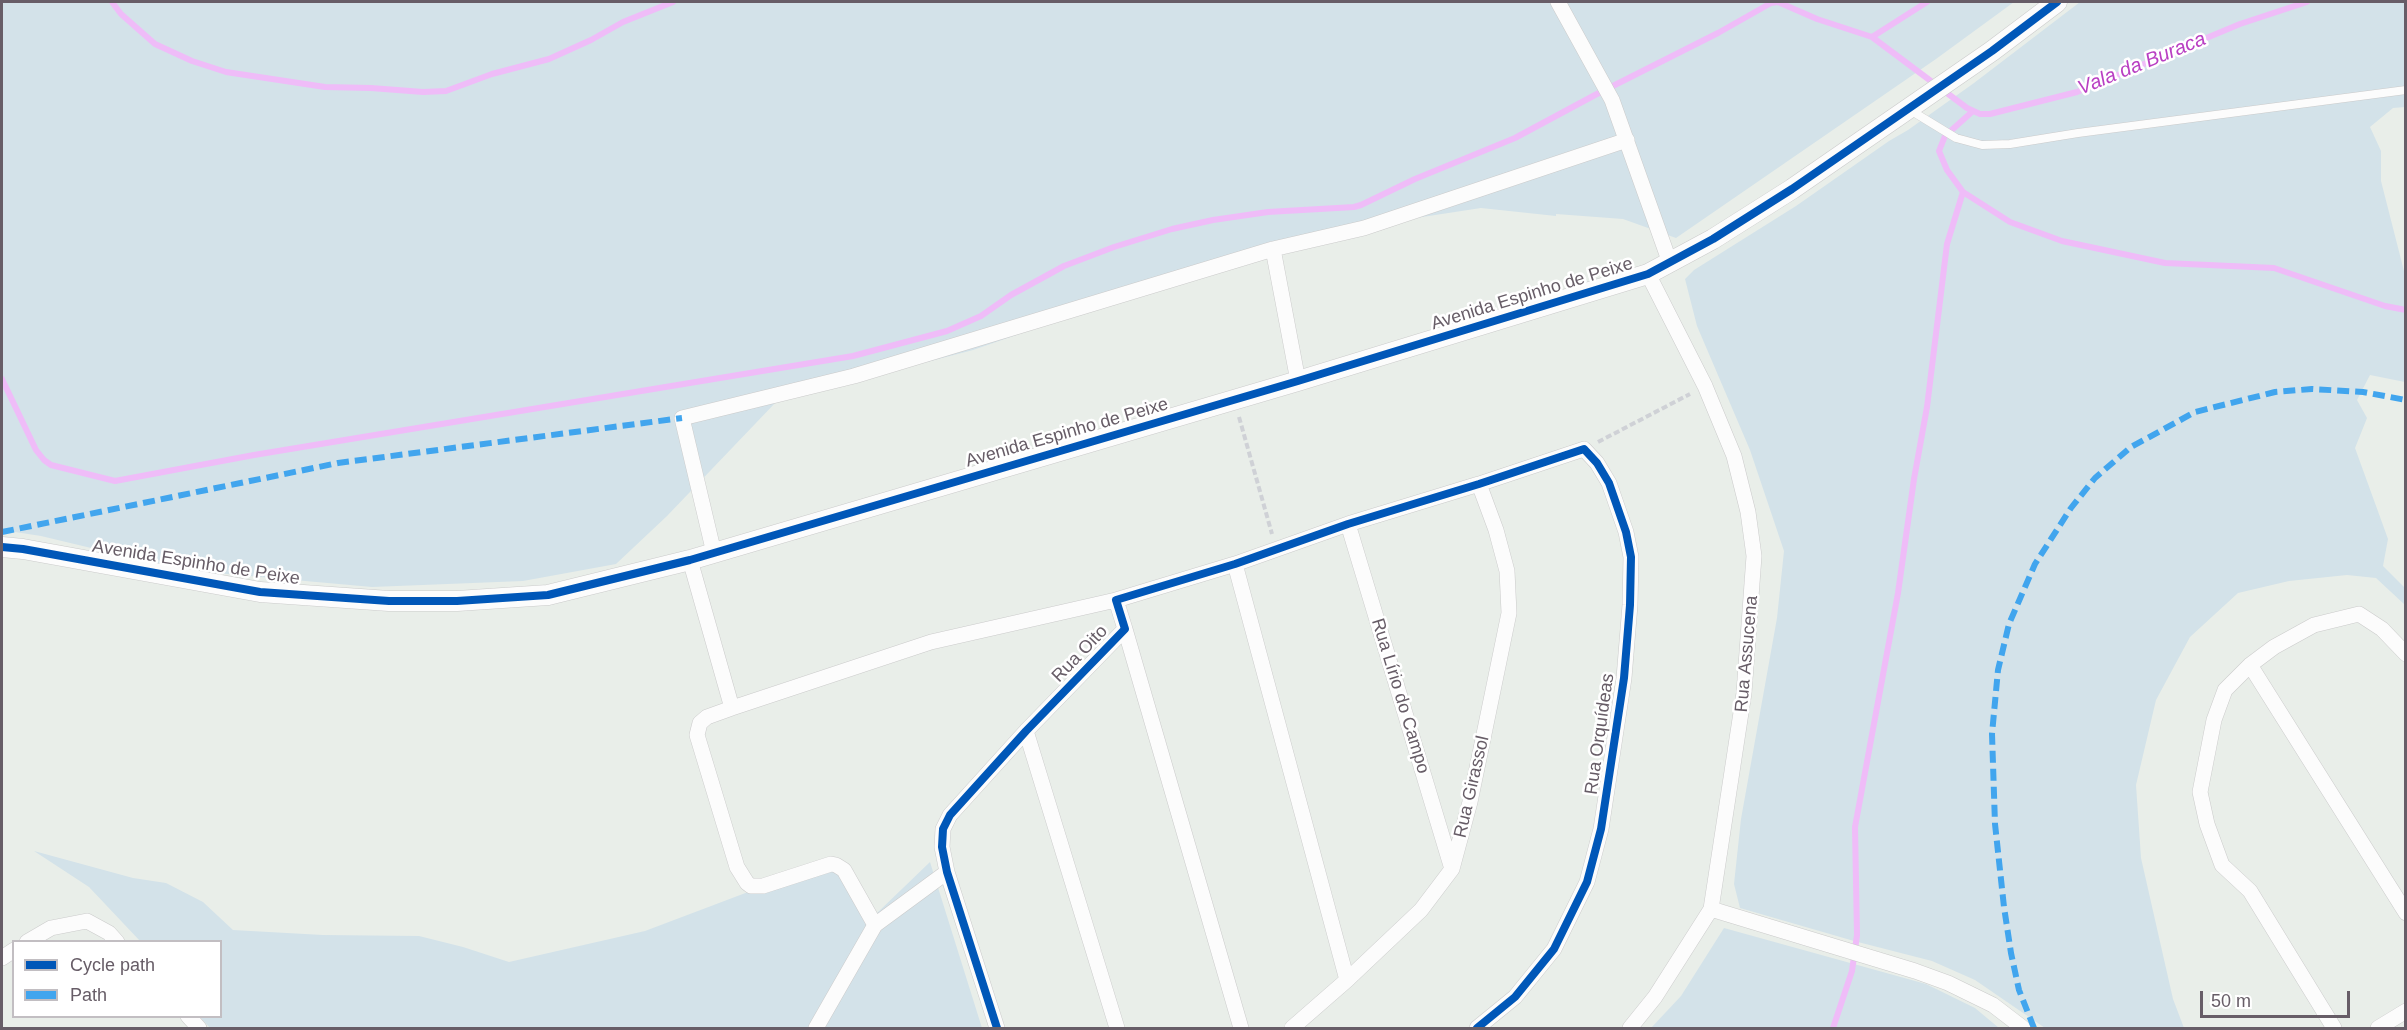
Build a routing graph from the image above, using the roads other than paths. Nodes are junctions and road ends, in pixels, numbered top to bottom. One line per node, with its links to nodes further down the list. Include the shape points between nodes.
1 (1558, 2): 5 (street, via 1601,78)
2 (2057, 2): 4 (street, Avenida Espinho de Peixe)
3 (2406, 90): 4 (lane, via 2010,144 1982,145 1956,138)
4 (1907, 108): 7 (street, Avenida Espinho de Peixe, via 1792,189)
5 (1627, 140): 6 (street, via 1364,228); 7 (street)
6 (1273, 249): 9 (street); 14 (street, via 854,376 682,418)
7 (1670, 263): 8 (street, Avenida Espinho de Peixe)
8 (1648, 274): 9 (street, Avenida Espinho de Peixe); 25 (street, Rua Assucena, via 1705,386 1734,456 1754,556 1744,693)
9 (1298, 381): 14 (street, Avenida Espinho de Peixe)
10 (1550, 459): 11 (street, Rua Oito); 37 (street, Rua Orquídeas, via 1584,449 1609,483 1626,532 1631,557 1624,678 1601,829 1587,882 1554,949 1515,997)
11 (1479, 484): 12 (street, Rua Oito); 23 (street, Rua Girassol, via 1507,570 1509,613 1470,802)
12 (1348, 524): 16 (street, Rua Oito); 23 (street, Rua Lírio do Campo)
13 (2, 548): 15 (street, Avenida Espinho de Peixe, via 260,592 389,602 548,596)
14 (714, 553): 15 (street, Avenida Espinho de Peixe)
15 (690, 560): 21 (street)
16 (1235, 564): 17 (street, Rua Oito); 30 (street)
17 (1116, 600): 18 (street, Rua Oito); 21 (street, Rua Oito, via 931,642)
18 (1125, 629): 22 (street, Rua Oito); 35 (street)
19 (2406, 654): 20 (street, via 2382,629 2360,614 2314,625)
20 (2250, 665): 26 (street); 40 (street, via 2225,690 2214,720 2200,792 2207,824 2222,865 2250,891)
21 (732, 708): 27 (street, Rua Oito, via 707,717 700,723 697,735 737,867 747,883 763,886 837,865 844,870)
22 (1026, 731): 24 (street, Rua Oito, via 950,815 943,829); 34 (street)
23 (1452, 869): 30 (street, Rua Girassol, via 1421,910)
24 (946, 872): 27 (street); 33 (street, Rua Oito)
25 (1712, 909): 38 (street, Rua Assucena); 39 (street, via 1948,983 1993,1005)
26 (2406, 913)
27 (875, 925): 32 (street)
28 (30, 940): 29 (street, via 51,928 87,921)
29 (115, 940)
30 (1347, 980): 36 (street, Rua Girassol)
31 (2406, 1011): 41 (street)
32 (821, 1025)
33 (997, 1029)
34 (1117, 1029)
35 (1241, 1029)
36 (1292, 1029)
37 (1477, 1029)
38 (1630, 1029)
39 (2023, 1029)
40 (2334, 1029)
41 (2378, 1029)

